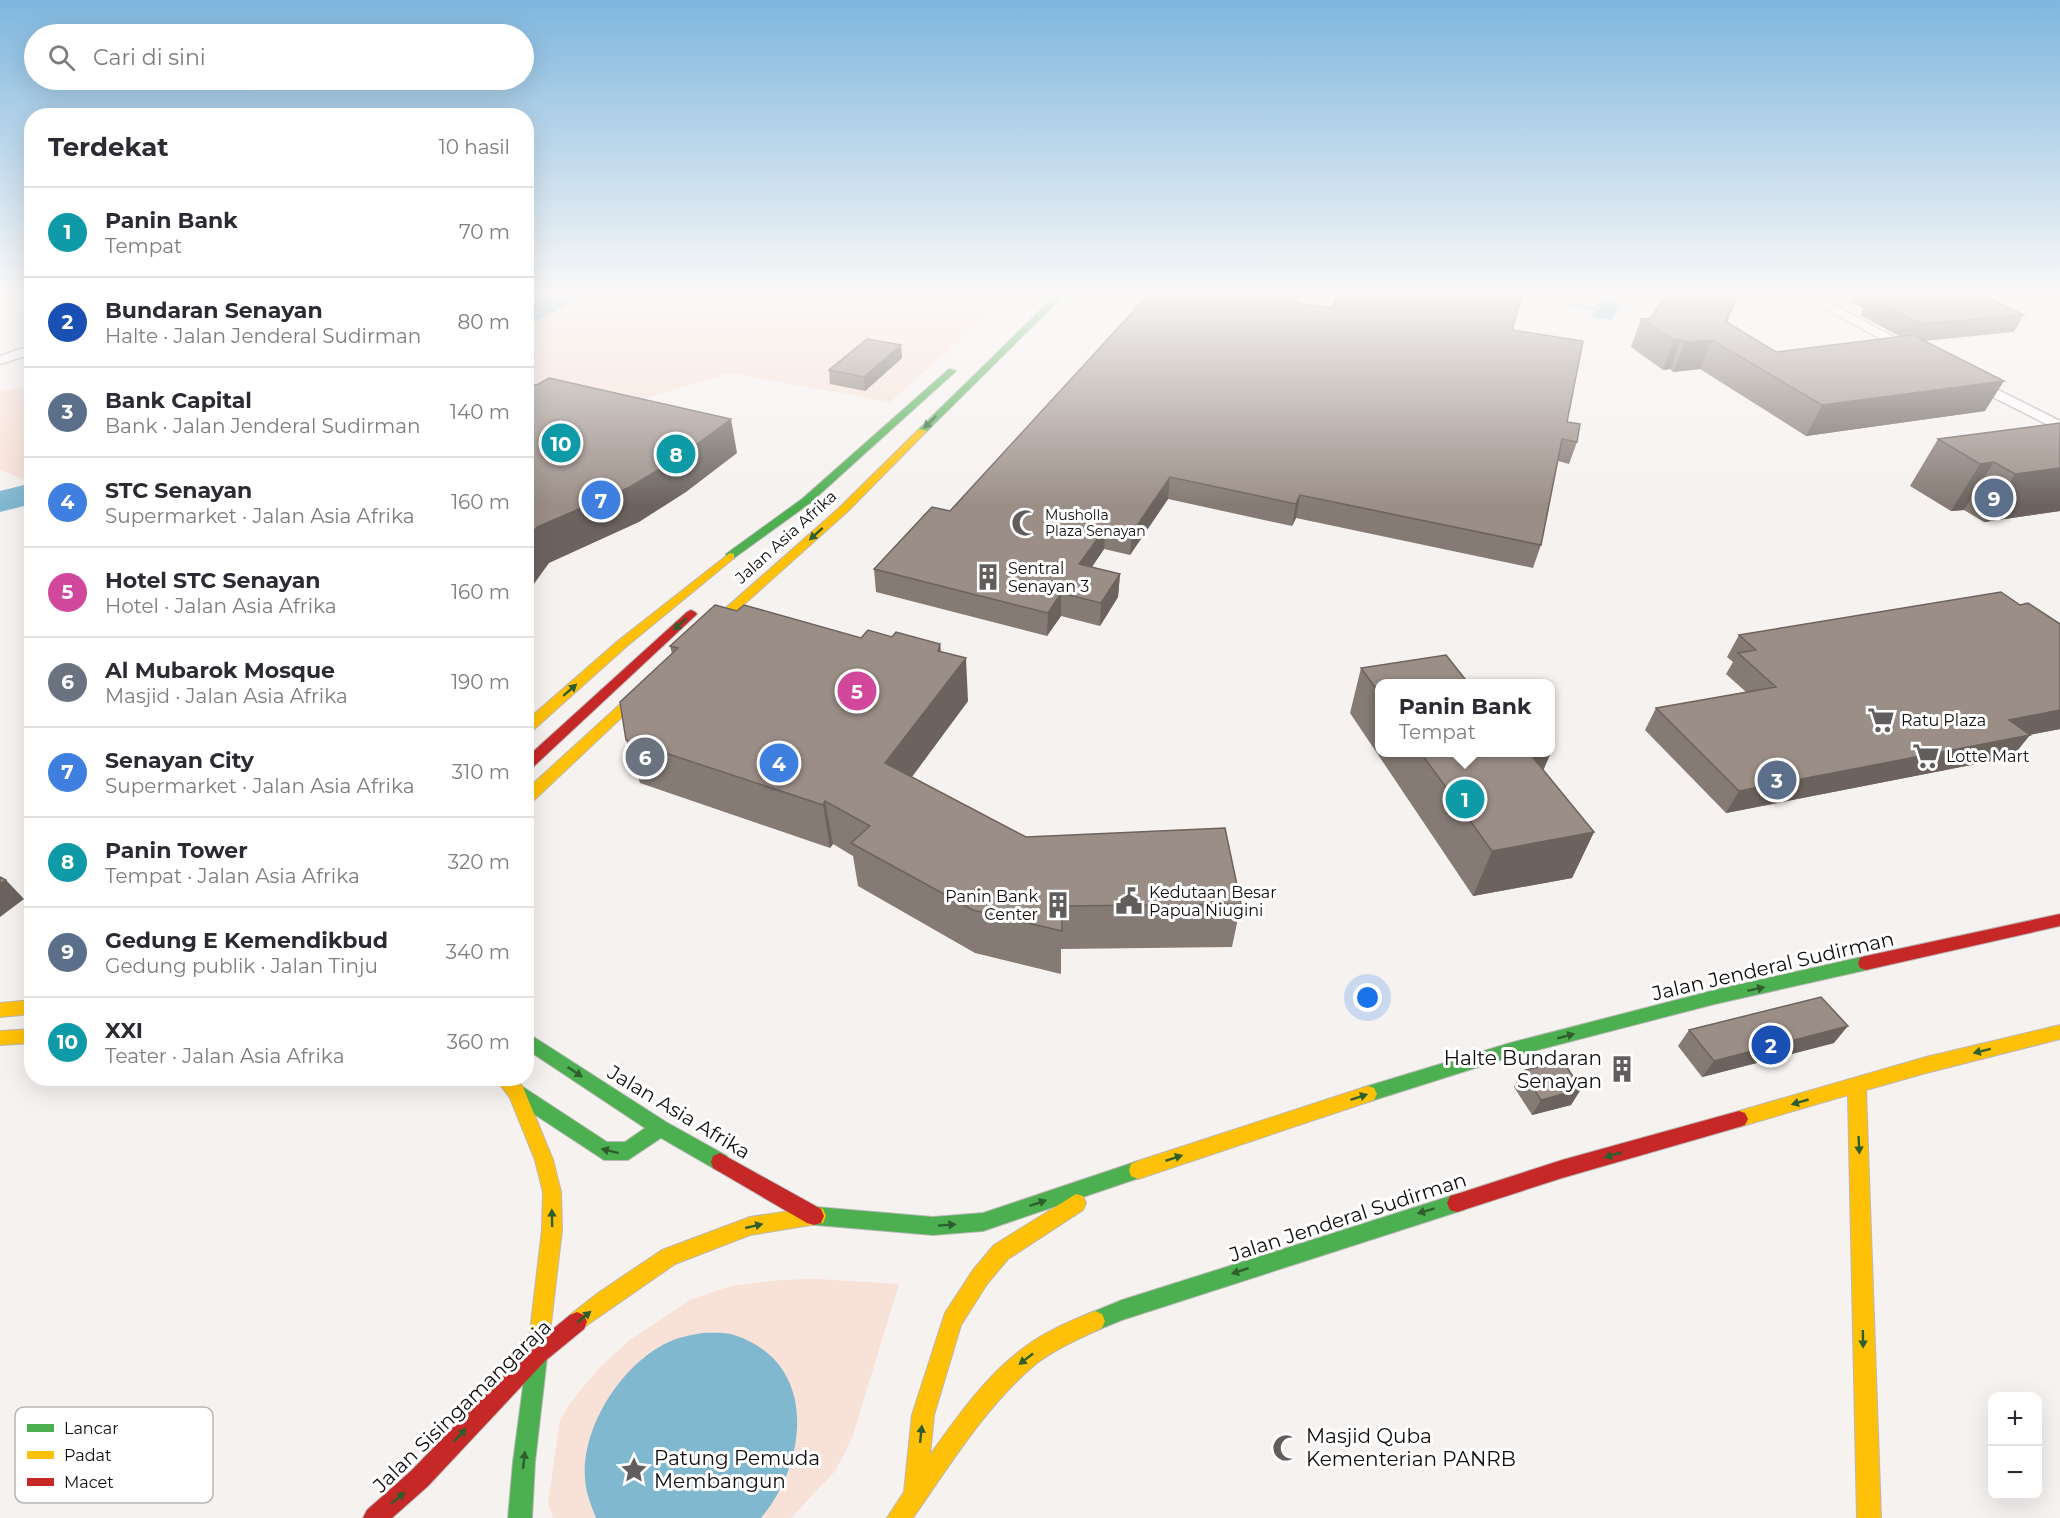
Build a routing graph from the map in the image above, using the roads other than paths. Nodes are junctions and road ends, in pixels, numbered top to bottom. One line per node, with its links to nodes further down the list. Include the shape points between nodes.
1 (959, 364): 10 (main road, Jalan Asia Afrika, one-way to 1, via 714,567 806,501)
2 (991, 364): 6 (main road, Jalan Asia Afrika, one-way to 6, via 843,510)
3 (1955, 372): 4 (street)
4 (2060, 427)
5 (744, 579): 6 (main road)
6 (763, 580): 8 (main road, Jalan Asia Afrika)
7 (698, 607): 11 (main road, one-way to 11)
8 (686, 651)
9 (668, 667): 12 (main road)
10 (534, 722)
11 (534, 759)
12 (534, 792)
13 (2060, 920): 24 (main road, Jalan Jenderal Sudirman, one-way to 13, via 1510,1050 1715,997)
14 (24, 1008): 15 (main road)
15 (0, 1010)
16 (2060, 1032): 21 (main road, Jalan Jenderal Sudirman, one-way to 21)
17 (24, 1036): 18 (main road)
18 (0, 1038)
19 (534, 1044): 23 (main road, Jalan Asia Afrika, one-way to 23)
20 (511, 1086): 22 (main road)
21 (1857, 1086): 27 (main road, Jalan Jenderal Sudirman, one-way to 27, via 1562,1169 1122,1310 1076,1329 1017,1367 958,1434); 32 (main road, one-way to 32)
22 (517, 1093): 23 (main road, one-way to 22, via 634,1148 619,1154 604,1152); 26 (main road, one-way to 22, via 552,1230 552,1192 544,1160)
23 (660, 1128): 25 (main road, Jalan Asia Afrika)
24 (1119, 1176): 25 (main road, Jalan Sisingamangaraja, one-way to 24, via 933,1226 983,1222); 27 (main road, one-way to 24, via 923,1414 952,1320 1001,1252)
25 (814, 1216): 26 (main road, Jalan Sisingamangaraja, one-way to 25, via 605,1300 669,1257 750,1226)
26 (538, 1354): 28 (main road, Jalan Sisingamangaraja, one-way to 26, via 420,1478); 29 (main road, one-way to 26)
27 (915, 1492): 30 (main road); 31 (main road)
28 (375, 1518)
29 (520, 1518)
30 (899, 1518)
31 (914, 1518)
32 (1869, 1518)

